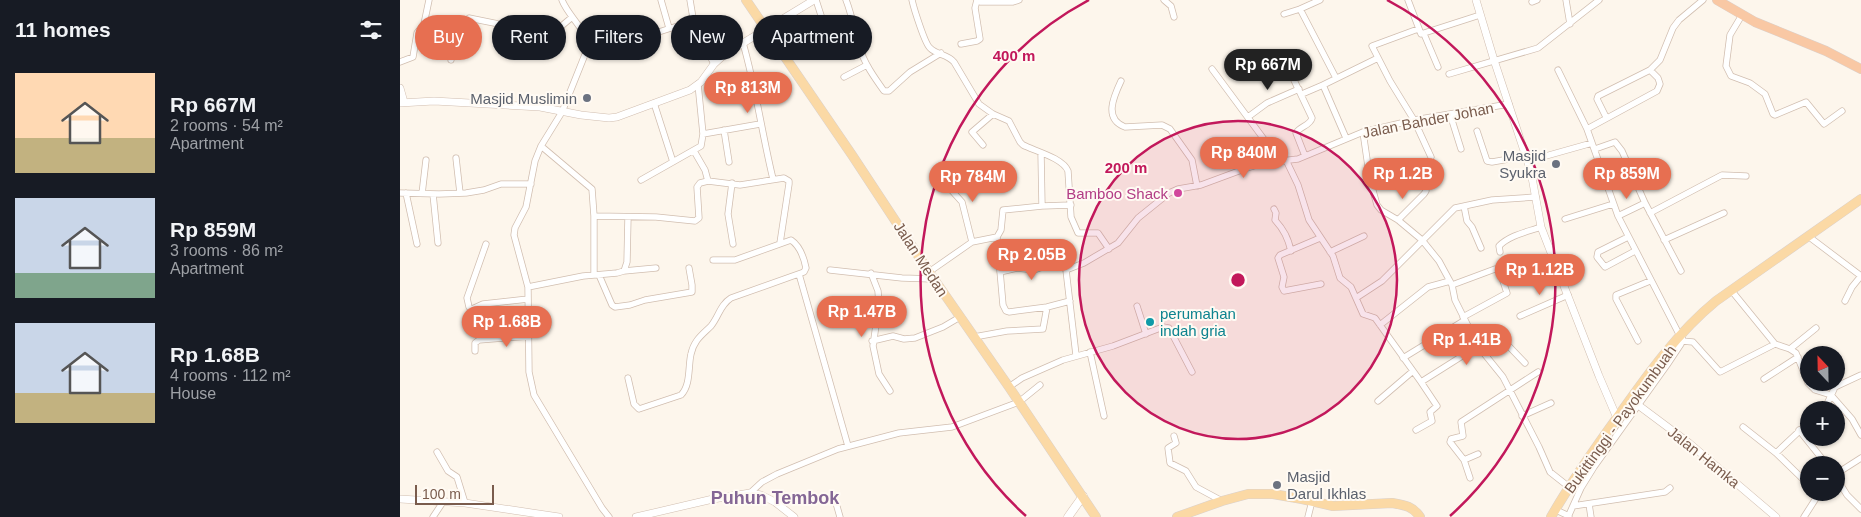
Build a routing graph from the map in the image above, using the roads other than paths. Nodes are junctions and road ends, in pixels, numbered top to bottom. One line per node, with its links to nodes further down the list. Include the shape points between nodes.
1 (429, 0): 45 (street, via 412,57)
2 (562, 0): 28 (street)
3 (662, 0): 31 (street)
4 (690, 0): 21 (street)
5 (746, 0): 22 (main road, Jalan Medan)
6 (815, 0): 23 (street); 24 (street)
7 (846, 0): 47 (street, via 859,47)
8 (912, 0): 38 (street, via 925,41 930,49)
9 (976, 0): 10 (street); 37 (street, via 980,38)
10 (1019, 0)
11 (1164, 0): 27 (street, via 1171,6)
12 (1320, 0): 19 (street)
13 (1408, 0): 32 (street)
14 (1476, 0): 25 (street)
15 (1566, 0): 30 (street)
16 (1600, 0): 30 (street)
17 (1703, 0): 52 (street, via 1679,20 1660,60)
18 (1723, 1): 26 (highway)
19 (1300, 8): 20 (street); 55 (street)
20 (1284, 14)
21 (692, 15)
22 (756, 15)
23 (790, 15)
24 (820, 15)
25 (1480, 15): 34 (street); 44 (street)
26 (1742, 15): 50 (highway); 64 (street, via 1730,35 1726,66 1732,76 1766,94 1775,115 1806,102 1824,124)
27 (1174, 17)
28 (571, 18): 29 (street, via 558,29 544,33); 65 (street, via 586,38 588,47)
29 (482, 21)
30 (1570, 24): 44 (street, via 1538,48)
31 (669, 28): 33 (street)
32 (1418, 29): 34 (street); 39 (street, via 1372,46)
33 (661, 31)
34 (1424, 34): 48 (street)
35 (753, 37): 36 (street)
36 (743, 43): 71 (street)
37 (961, 44)
38 (941, 53): 47 (street, via 910,72 887,92); 66 (street, via 954,62 978,104)
39 (1378, 58): 55 (street); 70 (street)
40 (1284, 59): 60 (street)
41 (712, 60): 46 (street)
42 (718, 60): 46 (street)
43 (787, 60): 153 (main road, Jalan Medan)
44 (1494, 60): 53 (street); 63 (street)
45 (400, 62)
46 (714, 64): 57 (street)
47 (868, 65): 54 (street)
48 (1438, 67)
49 (1212, 69): 68 (street)
50 (1861, 69)
51 (1558, 70): 72 (street)
52 (1650, 70): 69 (street, via 1598,96); 69 (street, via 1658,78 1659,88)
53 (1449, 74)
54 (844, 77)
55 (1336, 78): 58 (street)
56 (1121, 81): 100 (street, via 1111,107 1115,121 1125,127 1162,125 1170,129 1192,160)
57 (698, 84): 62 (street); 76 (street)
58 (1323, 85): 60 (street); 77 (street)
59 (400, 88): 61 (street)
60 (1301, 92): 68 (street, via 1266,103); 84 (street, via 1312,118 1296,133)
61 (402, 103): 65 (street, via 434,101 540,107)
62 (654, 104): 65 (street, via 609,118); 90 (street)
63 (1509, 104): 67 (street, Jalan Bahder Johan); 87 (street)
64 (1842, 111)
65 (562, 112): 79 (street)
66 (993, 114): 78 (street, via 972,132); 83 (street, via 1010,122 1023,145)
67 (1450, 114): 70 (street, Jalan Bahder Johan); 81 (street)
68 (1248, 117): 89 (street)
69 (1606, 117): 72 (street)
70 (1414, 120): 75 (street, Jalan Bahder Johan); 85 (street)
71 (760, 124): 73 (street); 93 (street)
72 (1587, 129): 80 (street)
73 (724, 130): 76 (street); 91 (street)
74 (1477, 131): 87 (street, via 1487,161)
75 (1363, 132): 77 (street, Jalan Bahder Johan); 118 (street, via 1377,205)
76 (703, 134): 82 (street, via 701,146)
77 (1346, 138): 84 (street, Jalan Bahder Johan)
78 (983, 145)
79 (541, 146): 98 (street); 115 (street, via 591,187)
80 (1594, 146): 87 (street); 107 (street, via 1615,142); 108 (street)
81 (1461, 149)
82 (694, 151): 90 (street); 95 (street)
83 (1040, 153): 109 (street, via 1066,166); 110 (street)
84 (1305, 156): 89 (street, Jalan Bahder Johan)
85 (1431, 157)
86 (456, 158): 102 (street)
87 (1527, 159): 105 (street)
88 (426, 160): 103 (street)
89 (1283, 160): 100 (street, Jalan Bahder Johan, via 1247,168); 125 (street, via 1298,185)
90 (673, 162): 94 (street)
91 (729, 162)
92 (1746, 176): 113 (street, via 1718,177)
93 (773, 179): 97 (street, via 752,184); 130 (street, via 789,181)
94 (641, 180)
95 (708, 181): 97 (street); 117 (street, via 697,187 697,220)
96 (943, 181): 128 (street, via 962,202)
97 (732, 183): 133 (street, via 728,214)
98 (531, 184): 102 (street, via 501,184); 158 (street, via 526,207 514,235)
99 (1425, 185): 118 (street, via 1424,194)
100 (1197, 186): 136 (street, Jalan Bahder Johan, via 1169,193 1138,218)
101 (403, 193): 103 (street); 131 (street)
102 (460, 193): 104 (street)
103 (422, 194): 104 (street)
104 (433, 194): 129 (street)
105 (1536, 197): 111 (street); 120 (street)
106 (1861, 199): 123 (main road, Bukittinggi - Payokumbuah)
107 (1644, 203): 113 (street); 116 (street)
108 (1613, 204): 116 (street); 119 (street)
109 (1071, 205): 110 (street); 136 (street, via 1071,217 1078,233 1098,233)
110 (1042, 206): 124 (street, via 1004,210)
111 (1464, 206): 126 (street, via 1452,210); 135 (street, via 1466,221)
112 (1274, 209): 137 (street)
113 (1650, 213): 127 (street)
114 (1724, 213): 127 (street)
115 (594, 216): 117 (street); 152 (street)
116 (1618, 216): 122 (street)
117 (628, 217): 147 (street)
118 (1398, 220): 126 (street)
119 (1565, 220)
120 (1541, 227): 140 (street, via 1502,243); 160 (street)
121 (1364, 236): 139 (street)
122 (1628, 236): 138 (street); 138 (street, via 1598,252 1597,258 1605,267)
123 (1808, 236): 154 (street); 159 (main road, Bukittinggi - Payokumbuah)
124 (997, 237): 128 (street); 149 (street)
125 (1318, 239): 137 (street); 139 (street)
126 (1422, 240): 156 (street, via 1440,261); 161 (street, via 1382,281)
127 (1664, 240): 148 (street)
128 (972, 242): 153 (street)
129 (438, 243)
130 (780, 243): 141 (street, via 735,260); 150 (street, via 791,240 796,243 806,268)
131 (417, 244)
132 (486, 244): 162 (street, via 468,298 469,307)
133 (733, 244)
134 (1053, 248): 142 (street)
135 (1481, 248)
136 (1109, 249): 146 (street, Jalan Bahder Johan)
137 (1291, 251): 157 (street, via 1278,258 1284,277 1284,291)
138 (1635, 251): 155 (street)
139 (1330, 252): 161 (street, via 1341,280 1349,284)
140 (1500, 252)
141 (712, 260)
142 (1058, 262): 146 (street); 149 (street, via 1034,270 1017,268)
143 (656, 268): 147 (street)
144 (689, 268): 152 (street, via 692,292 614,307)
145 (830, 270): 151 (street)
146 (1066, 270): 163 (street)
147 (624, 271): 152 (street)
148 (1681, 271)
149 (1000, 272): 166 (street, via 1006,311)
150 (799, 274): 191 (street, via 724,303 711,325 697,338 686,387 681,395 639,409 634,404); 213 (street)
151 (872, 274): 153 (street, via 902,278); 176 (street, via 879,304)
152 (596, 275): 158 (street)
153 (931, 276): 168 (main road, Jalan Medan)
154 (1861, 276): 164 (street)
155 (1650, 281): 174 (street); 177 (street, via 1616,295)
156 (1451, 283): 169 (street); 169 (street, via 1495,269 1501,272 1507,293); 170 (street, via 1428,287)
157 (1321, 284)
158 (528, 287): 162 (street)
159 (1731, 290): 174 (main road, Bukittinggi - Payokumbuah, via 1697,316); 178 (street)
160 (1568, 295): 167 (street); 207 (street)
161 (1356, 298): 170 (street, via 1363,314 1375,318)
162 (528, 299): 173 (street)
163 (1070, 300): 166 (street); 183 (street)
164 (1845, 301)
165 (1137, 306): 172 (street)
166 (1047, 307): 175 (street, via 1043,330 1007,331)
167 (1520, 316)
168 (960, 317): 175 (main road, Jalan Medan); 176 (street, via 916,338 893,336)
169 (1464, 318): 179 (street); 185 (street)
170 (1380, 325): 185 (street)
171 (1816, 328): 180 (street)
172 (1146, 334): 182 (street); 188 (street, via 1163,326 1169,328)
173 (528, 336): 181 (street, via 479,340 475,343); 243 (street, via 529,372 534,395)
174 (1682, 336): 178 (street, via 1693,342 1720,372); 199 (main road, Bukittinggi - Payokumbuah); 204 (street)
175 (974, 337): 195 (main road, Jalan Medan)
176 (872, 341): 196 (street, via 879,374)
177 (1638, 341)
178 (1775, 344): 180 (street)
179 (1478, 346): 186 (street, via 1498,335); 193 (street); 197 (street, via 1501,374)
180 (1790, 349): 184 (street)
181 (475, 350)
182 (1090, 352): 183 (street); 205 (street)
183 (1076, 355): 195 (street, via 1033,372)
184 (1798, 357): 192 (street); 198 (street, via 1808,383 1815,390)
185 (1403, 358): 187 (street)
186 (1525, 363)
187 (1413, 371): 193 (street); 200 (street)
188 (1192, 372)
189 (1538, 372): 197 (street)
190 (1861, 376): 198 (street, via 1835,387)
191 (628, 378)
192 (1764, 379)
193 (1421, 382): 209 (street, via 1437,406 1430,412 1433,420)
194 (1040, 385): 202 (street)
195 (1009, 387): 202 (main road, Jalan Medan)
196 (890, 391)
197 (1510, 391): 206 (street); 220 (street, via 1461,424 1463,436 1450,442)
198 (1831, 394): 201 (street); 211 (street)
199 (1630, 399): 204 (street, Jalan Hamka); 207 (main road, Bukittinggi - Payokumbuah)
200 (1378, 401)
201 (1828, 401)
202 (1019, 402): 213 (street, via 952,426 899,433); 228 (main road, Jalan Medan)
203 (1551, 402): 206 (street)
204 (1638, 406): 229 (street, via 1615,435); 254 (street, Jalan Hamka, via 1689,443)
205 (1104, 416)
206 (1522, 416): 224 (street, via 1550,472)
207 (1617, 418): 224 (main road, Bukittinggi - Payokumbuah)
208 (1744, 427): 216 (street)
209 (1416, 430)
210 (1800, 430): 216 (street)
211 (1861, 434)
212 (1174, 436): 231 (street, via 1176,442 1168,448 1170,463 1186,471 1196,487)
213 (848, 446): 227 (street, via 776,474)
214 (1812, 446): 218 (street)
215 (438, 452): 235 (street, via 448,471 457,477)
216 (1776, 453): 222 (street)
217 (1478, 454): 220 (street)
218 (1820, 456)
219 (1861, 458): 221 (street)
220 (1464, 460): 223 (street)
221 (1845, 470)
222 (1800, 476)
223 (1470, 478)
224 (1568, 488): 229 (street); 240 (main road, Bukittinggi - Payokumbuah)
225 (1670, 488): 237 (street, via 1664,492)
226 (1845, 492): 239 (street)
227 (750, 493): 244 (street); 245 (street, via 775,502)
228 (1082, 496): 247 (main road); 248 (main road, Jalan Medan)
229 (1577, 496): 238 (street)
230 (400, 499): 234 (street)
231 (1222, 501): 232 (main road, via 1248,494); 249 (main road)
232 (1312, 501): 250 (street); 251 (main road, via 1343,507 1401,504 1415,510)
233 (1813, 501): 255 (street)
234 (443, 502): 235 (street); 241 (street)
235 (465, 503): 242 (street)
236 (836, 503): 246 (street)
237 (1589, 504): 238 (street); 253 (street)
238 (1573, 506): 252 (street)
239 (1861, 509)
240 (1553, 514): 252 (street)
241 (433, 517)
242 (559, 517)
243 (609, 517)
244 (636, 517)
245 (794, 517)
246 (840, 517)
247 (1068, 517)
248 (1096, 517)
249 (1177, 517)
250 (1308, 517)
251 (1420, 517)
252 (1569, 517)
253 (1591, 517)
254 (1776, 517)
255 (1804, 517)

